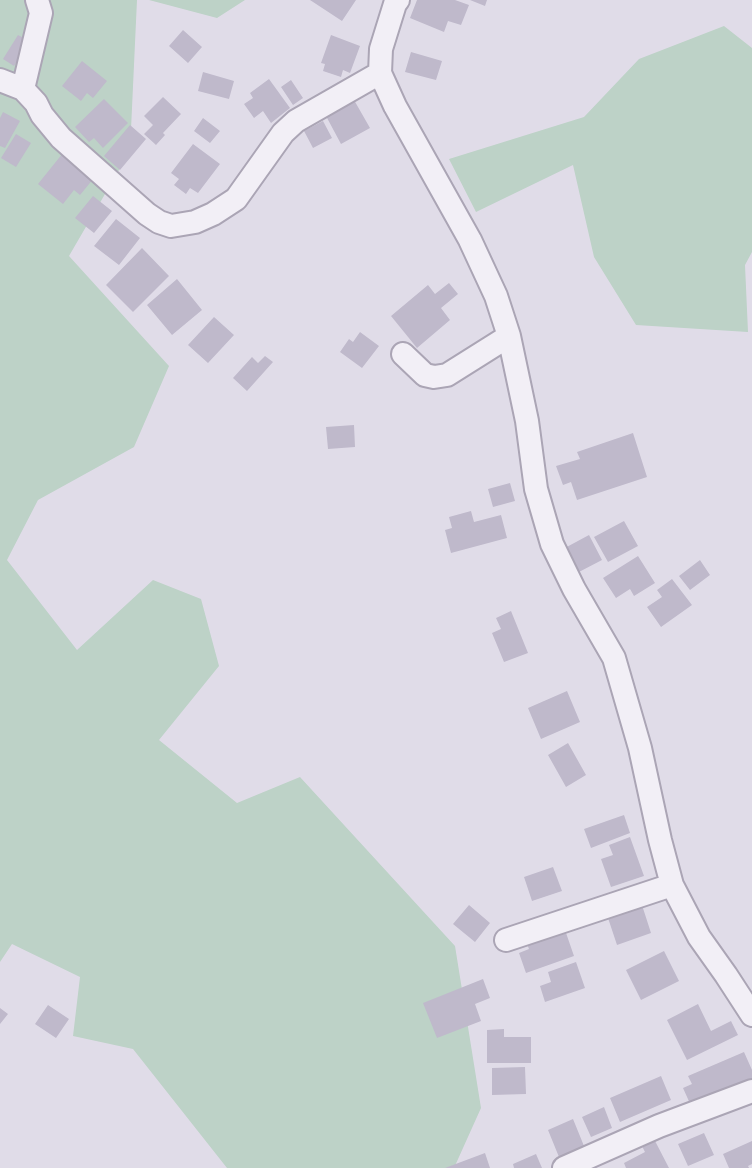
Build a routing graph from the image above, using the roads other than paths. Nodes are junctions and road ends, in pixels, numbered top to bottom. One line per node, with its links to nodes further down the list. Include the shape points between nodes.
1 (37, 0): 5 (street, via 41,13)
2 (398, 0): 3 (street, via 381,49)
3 (380, 73): 5 (street, via 283,133 236,199 195,222 171,226 147,214 61,138); 6 (street, via 470,240 496,296)
4 (0, 80): 5 (street)
5 (24, 88)
6 (508, 336): 7 (street, via 447,375 425,375); 8 (street, via 527,421 536,489 552,544 614,657)
7 (403, 354)
8 (672, 885): 9 (street); 10 (street, via 699,938)
9 (506, 940)
10 (752, 1015)
11 (752, 1091): 12 (street)
12 (564, 1168)

